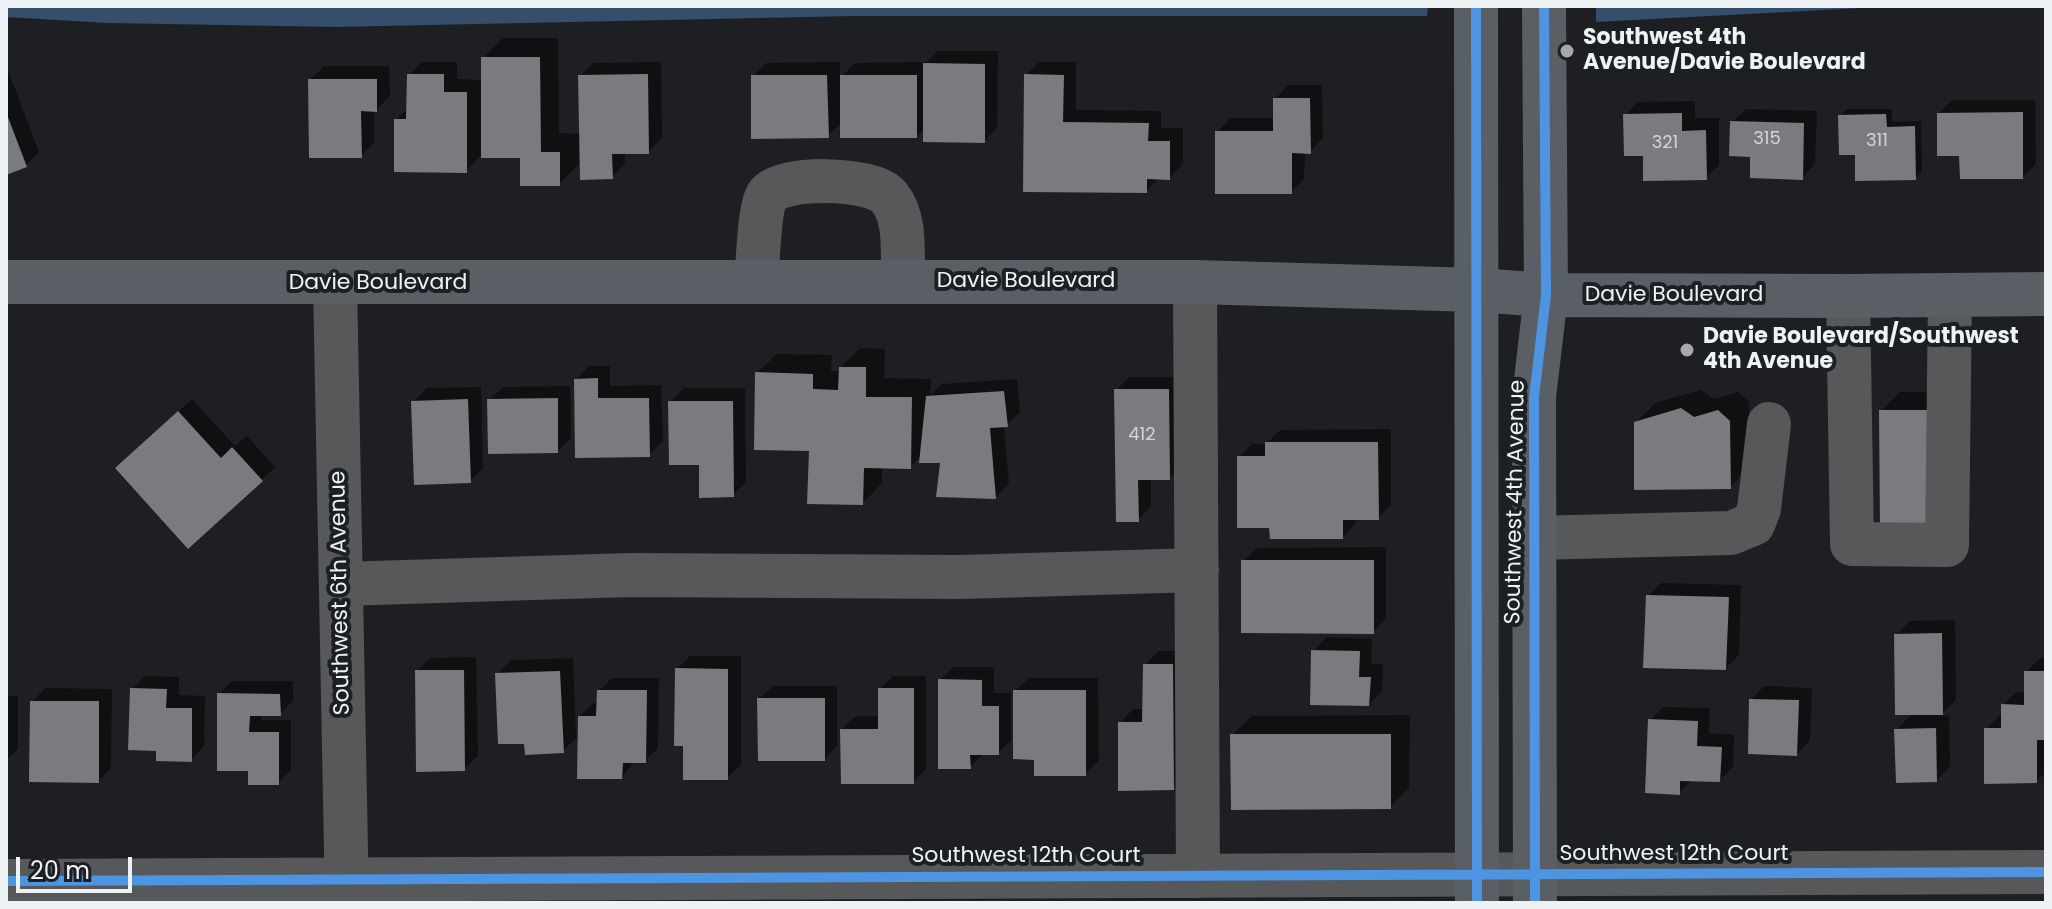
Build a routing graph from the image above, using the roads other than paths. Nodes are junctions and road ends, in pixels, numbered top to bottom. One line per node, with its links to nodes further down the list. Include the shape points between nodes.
1 (1476, 6): 8 (main road, Southwest 4th Avenue)
2 (1544, 6): 10 (main road, Southwest 4th Avenue)
3 (903, 281): 5 (main road, Davie Boulevard); 5 (street, via 901,222 895,206 887,194 846,181 802,183 768,194 762,206); 6 (main road, Davie Boulevard)
4 (6, 282): 7 (main road, Davie Boulevard)
5 (756, 282): 7 (main road, Davie Boulevard)
6 (1195, 282): 8 (main road, Davie Boulevard); 15 (street)
7 (335, 283): 16 (street, Southwest 6th Avenue)
8 (1477, 290): 10 (main road, Davie Boulevard); 20 (main road, Southwest 4th Avenue)
9 (2046, 294): 11 (main road, Davie Boulevard)
10 (1546, 295): 12 (main road, Davie Boulevard); 14 (main road, Southwest 4th Avenue, via 1534,397)
11 (1950, 295): 12 (main road, Davie Boulevard); 12 (street, via 1947,545 1852,544)
12 (1848, 296)
13 (1769, 424): 14 (street, via 1753,524 1731,533)
14 (1534, 538): 21 (main road, Southwest 4th Avenue)
15 (1197, 570): 16 (street, via 961,577 630,575); 18 (street)
16 (341, 584): 22 (street, Southwest 6th Avenue)
17 (2046, 872): 21 (street, Southwest 12th Court)
18 (1198, 876): 20 (street, Southwest 12th Court); 22 (street, Southwest 12th Court)
19 (6, 881): 22 (street, Southwest 12th Court)
20 (1477, 888): 21 (street, Southwest 12th Court)
21 (1534, 889)
22 (347, 891)

